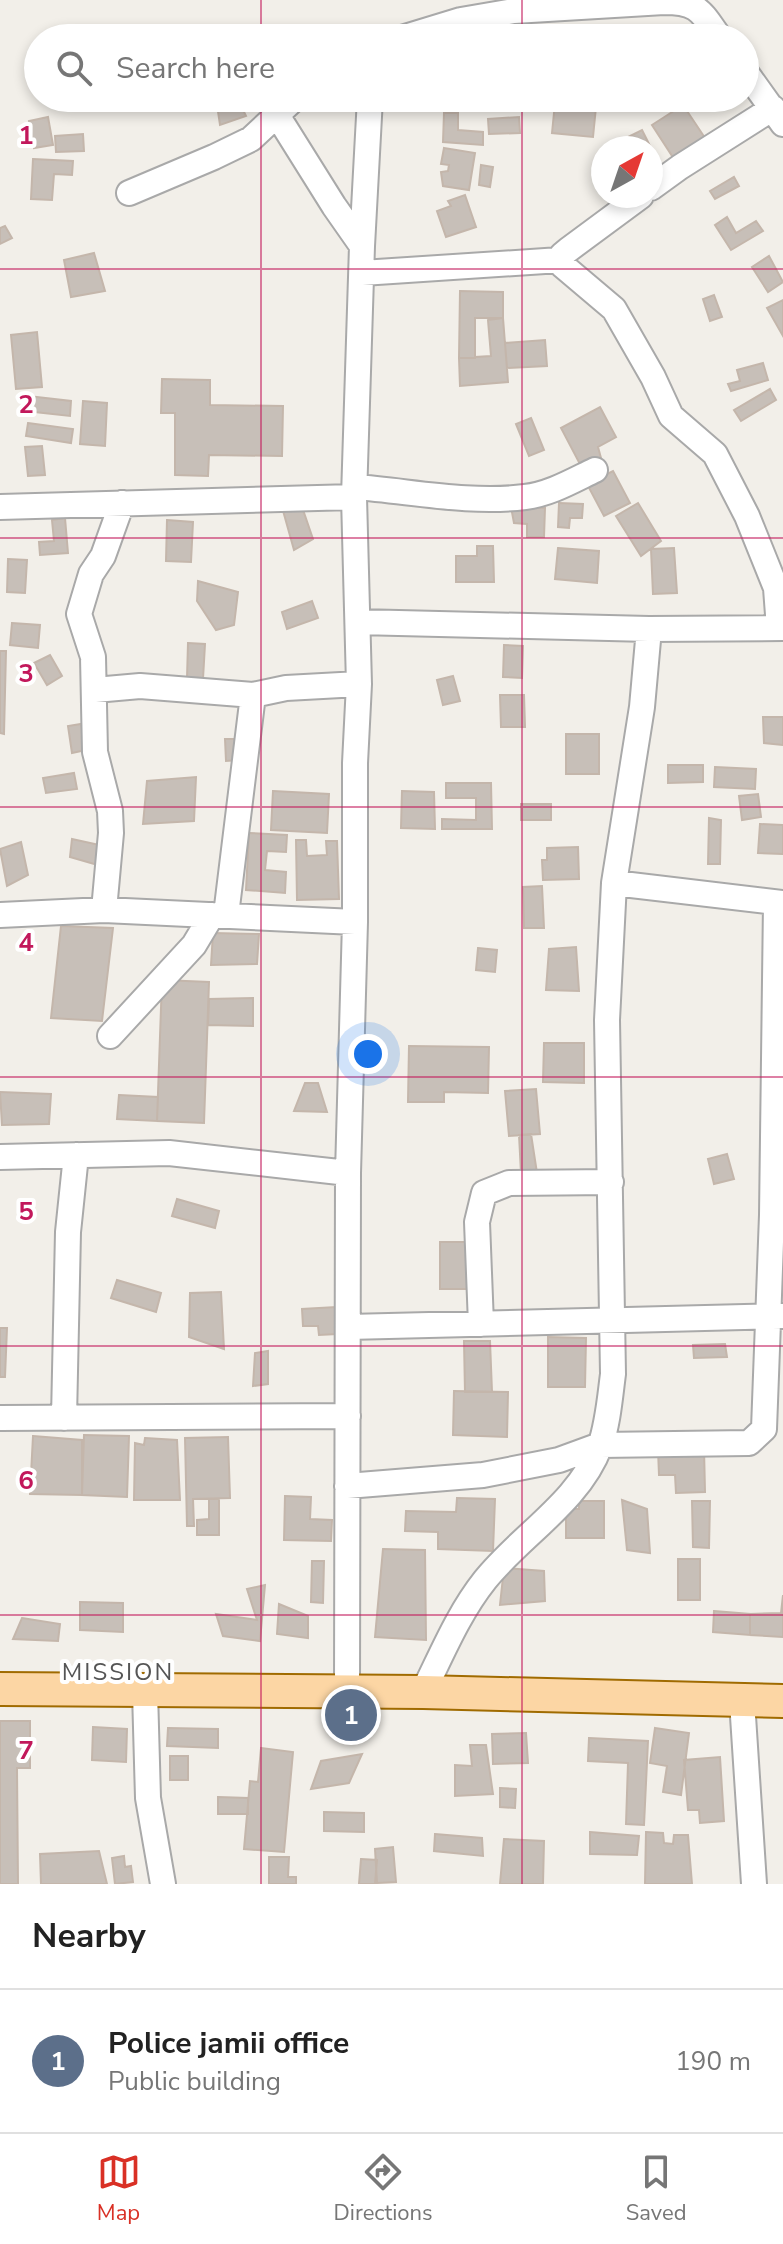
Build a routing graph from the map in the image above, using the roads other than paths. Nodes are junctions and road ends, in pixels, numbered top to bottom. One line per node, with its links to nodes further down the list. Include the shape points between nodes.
1 (448, 24): 2 (street, via 514,11 684,2)
2 (710, 24)
3 (759, 90): 7 (street)
4 (281, 112): 9 (street, via 251,139)
5 (288, 112): 11 (street, via 334,206)
6 (369, 112): 11 (street)
7 (778, 116): 8 (street)
8 (663, 179)
9 (129, 193)
10 (625, 208): 12 (street)
11 (362, 246): 13 (street)
12 (560, 260): 13 (street); 19 (street, via 614,309 671,416 715,454 776,588)
13 (362, 273): 15 (street)
14 (595, 470): 15 (street, via 555,490 524,497)
15 (355, 492): 16 (street); 18 (street)
16 (122, 503): 17 (street); 22 (street, via 79,614 93,657)
17 (0, 507)
18 (358, 622): 20 (street); 21 (street)
19 (781, 628): 20 (street)
20 (649, 629): 24 (street)
21 (359, 684): 23 (street); 29 (street)
22 (95, 690): 23 (street, via 140,686); 26 (street, via 95,752 111,833)
23 (253, 695): 28 (street)
24 (614, 883): 25 (street); 34 (street, via 607,1020)
25 (780, 903): 35 (street)
26 (104, 910): 27 (street); 28 (street)
27 (0, 915)
28 (219, 915): 29 (street); 30 (street)
29 (355, 922): 33 (street)
30 (110, 1036)
31 (76, 1155): 32 (street); 33 (street, via 169,1153); 41 (street, via 68,1232)
32 (0, 1157)
33 (348, 1173): 38 (street)
34 (611, 1182): 36 (street); 37 (street, via 509,1183 484,1193 477,1222)
35 (776, 1316): 36 (street); 42 (street, via 764,1429 749,1443)
36 (613, 1321): 37 (street); 42 (street, via 613,1374)
37 (481, 1324): 38 (street)
38 (348, 1327): 39 (street)
39 (348, 1416): 41 (street); 43 (street)
40 (0, 1418): 41 (street)
41 (64, 1418)
42 (600, 1445): 43 (street, via 559,1460 483,1475); 47 (street, via 565,1500 483,1583)
43 (347, 1486): 45 (street)
44 (0, 1689): 46 (main road)
45 (347, 1691): 46 (main road); 47 (main road)
46 (145, 1692): 50 (street, via 148,1798)
47 (423, 1692): 48 (main road)
48 (742, 1701): 49 (main road); 51 (street)
49 (783, 1701)
50 (163, 1884)
51 (754, 1884)

